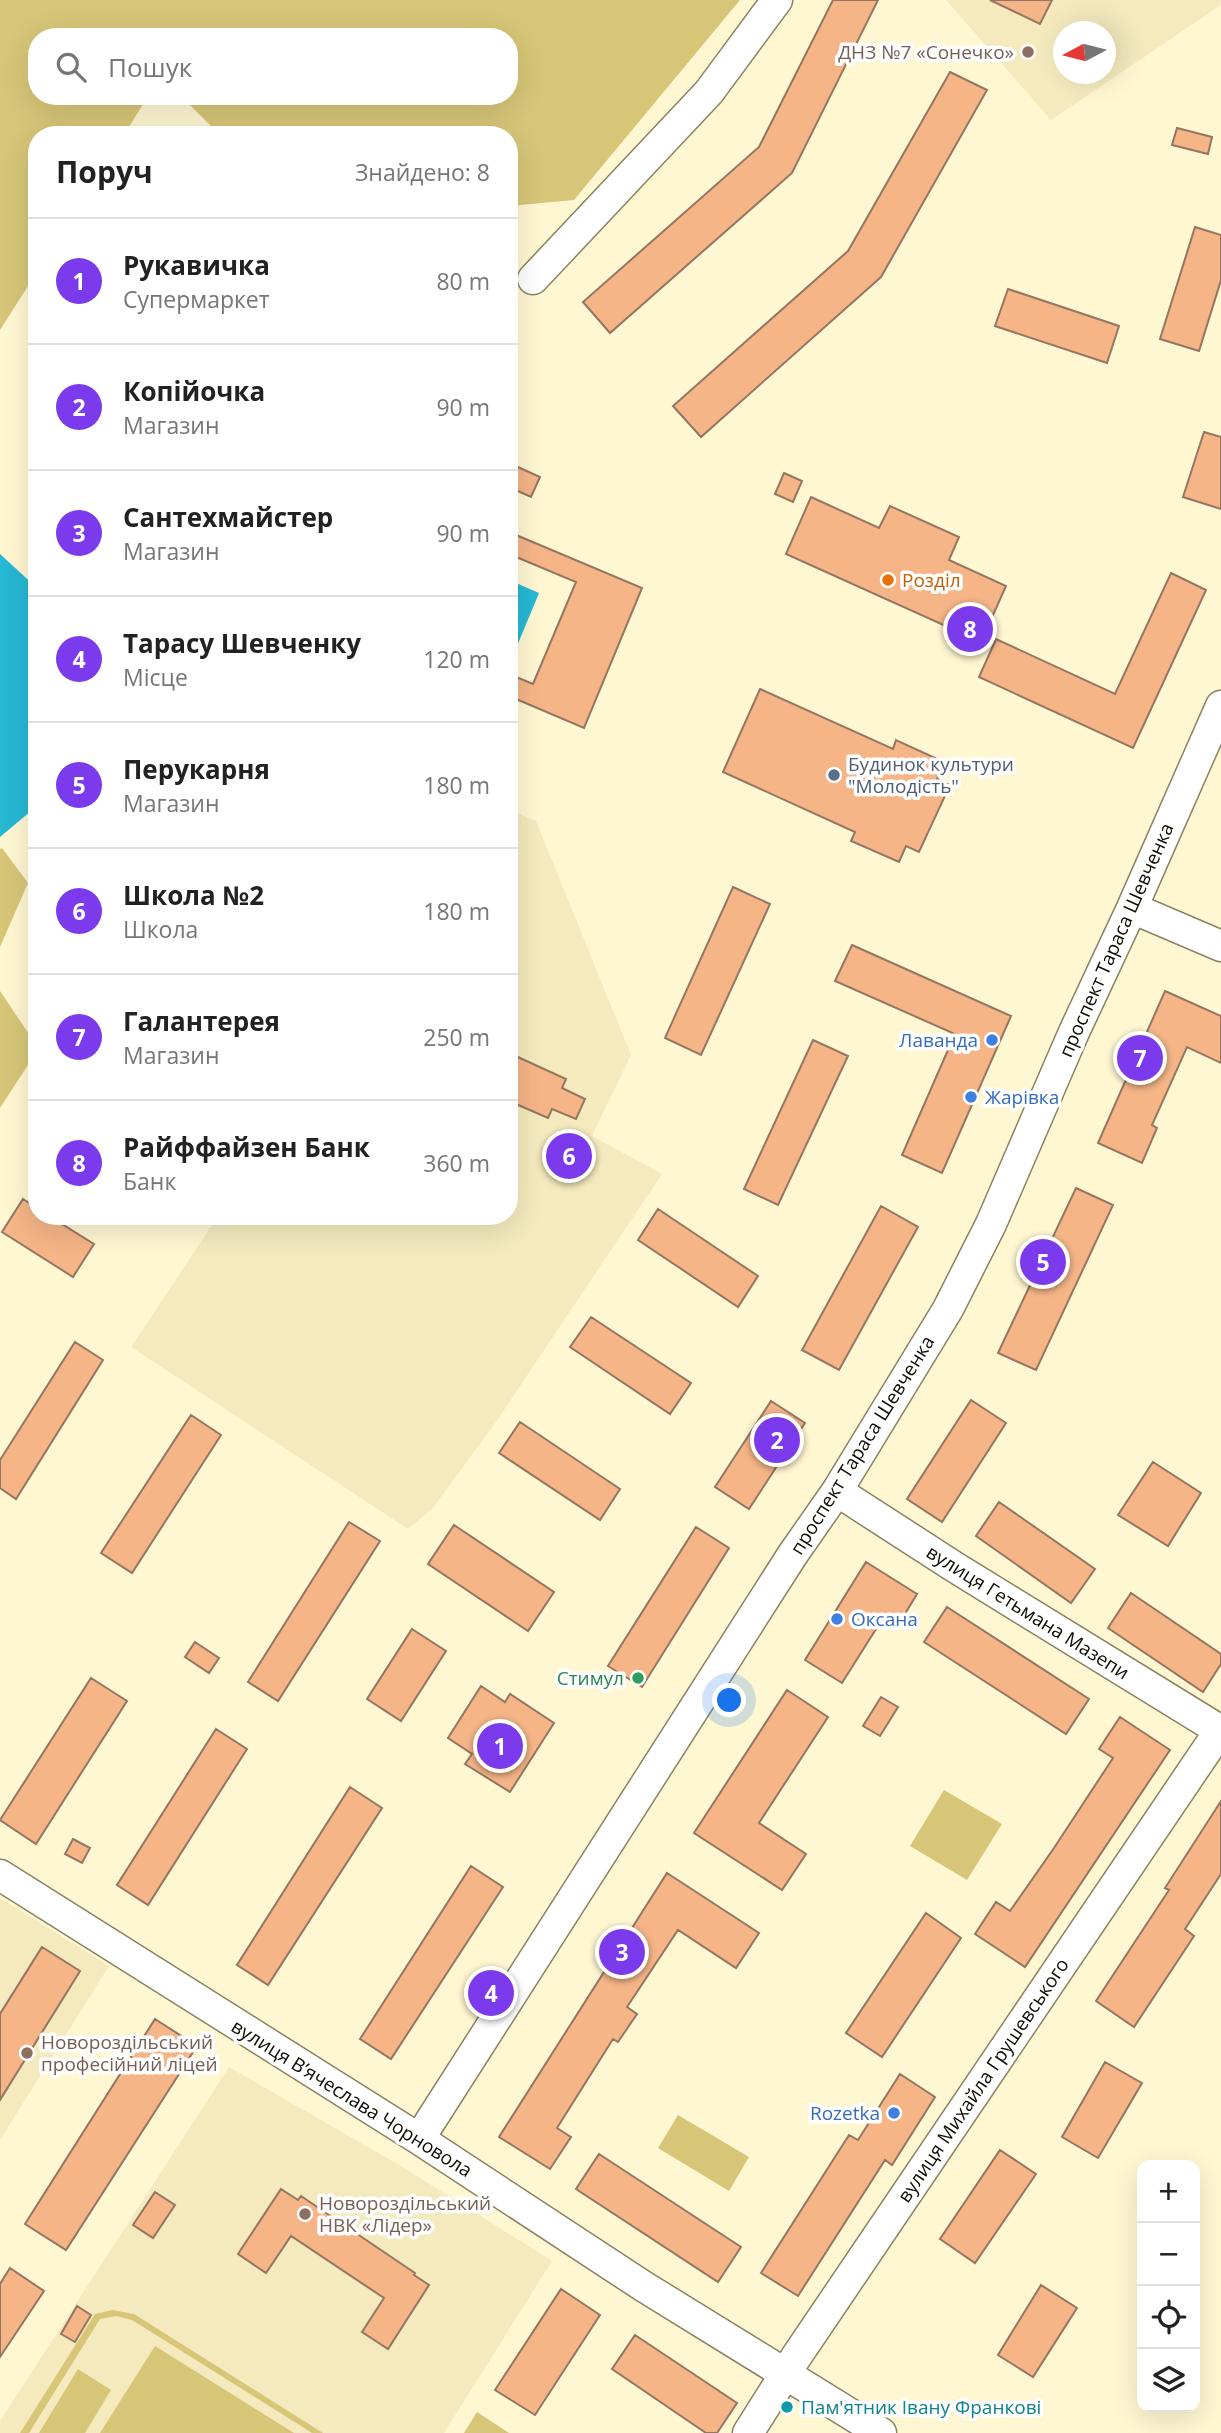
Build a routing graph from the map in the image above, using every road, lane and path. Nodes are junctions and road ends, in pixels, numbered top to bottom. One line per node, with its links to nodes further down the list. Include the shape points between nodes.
1 (777, 0): 2 (street, via 709,92)
2 (533, 279)
3 (1221, 706): 4 (street, проспект Тараса Шевченка)
4 (1132, 908): 5 (street); 6 (street, проспект Тараса Шевченка, via 991,1224 954,1297)
5 (1221, 946)
6 (837, 1491): 7 (street, вулиця Гетьмана Мазепи); 9 (street, проспект Тараса Шевченка)
7 (1221, 1730): 10 (street, вулиця Михайла Грушевського)
8 (0, 1875): 9 (street, вулиця Вʼячеслава Чорновола)
9 (419, 2139): 10 (street, вулиця Вʼячеслава Чорновола)
10 (785, 2373): 11 (street, вулиця Михайла Грушевського); 12 (street, вулиця Вʼячеслава Чорновола)
11 (748, 2433)
12 (881, 2433)

